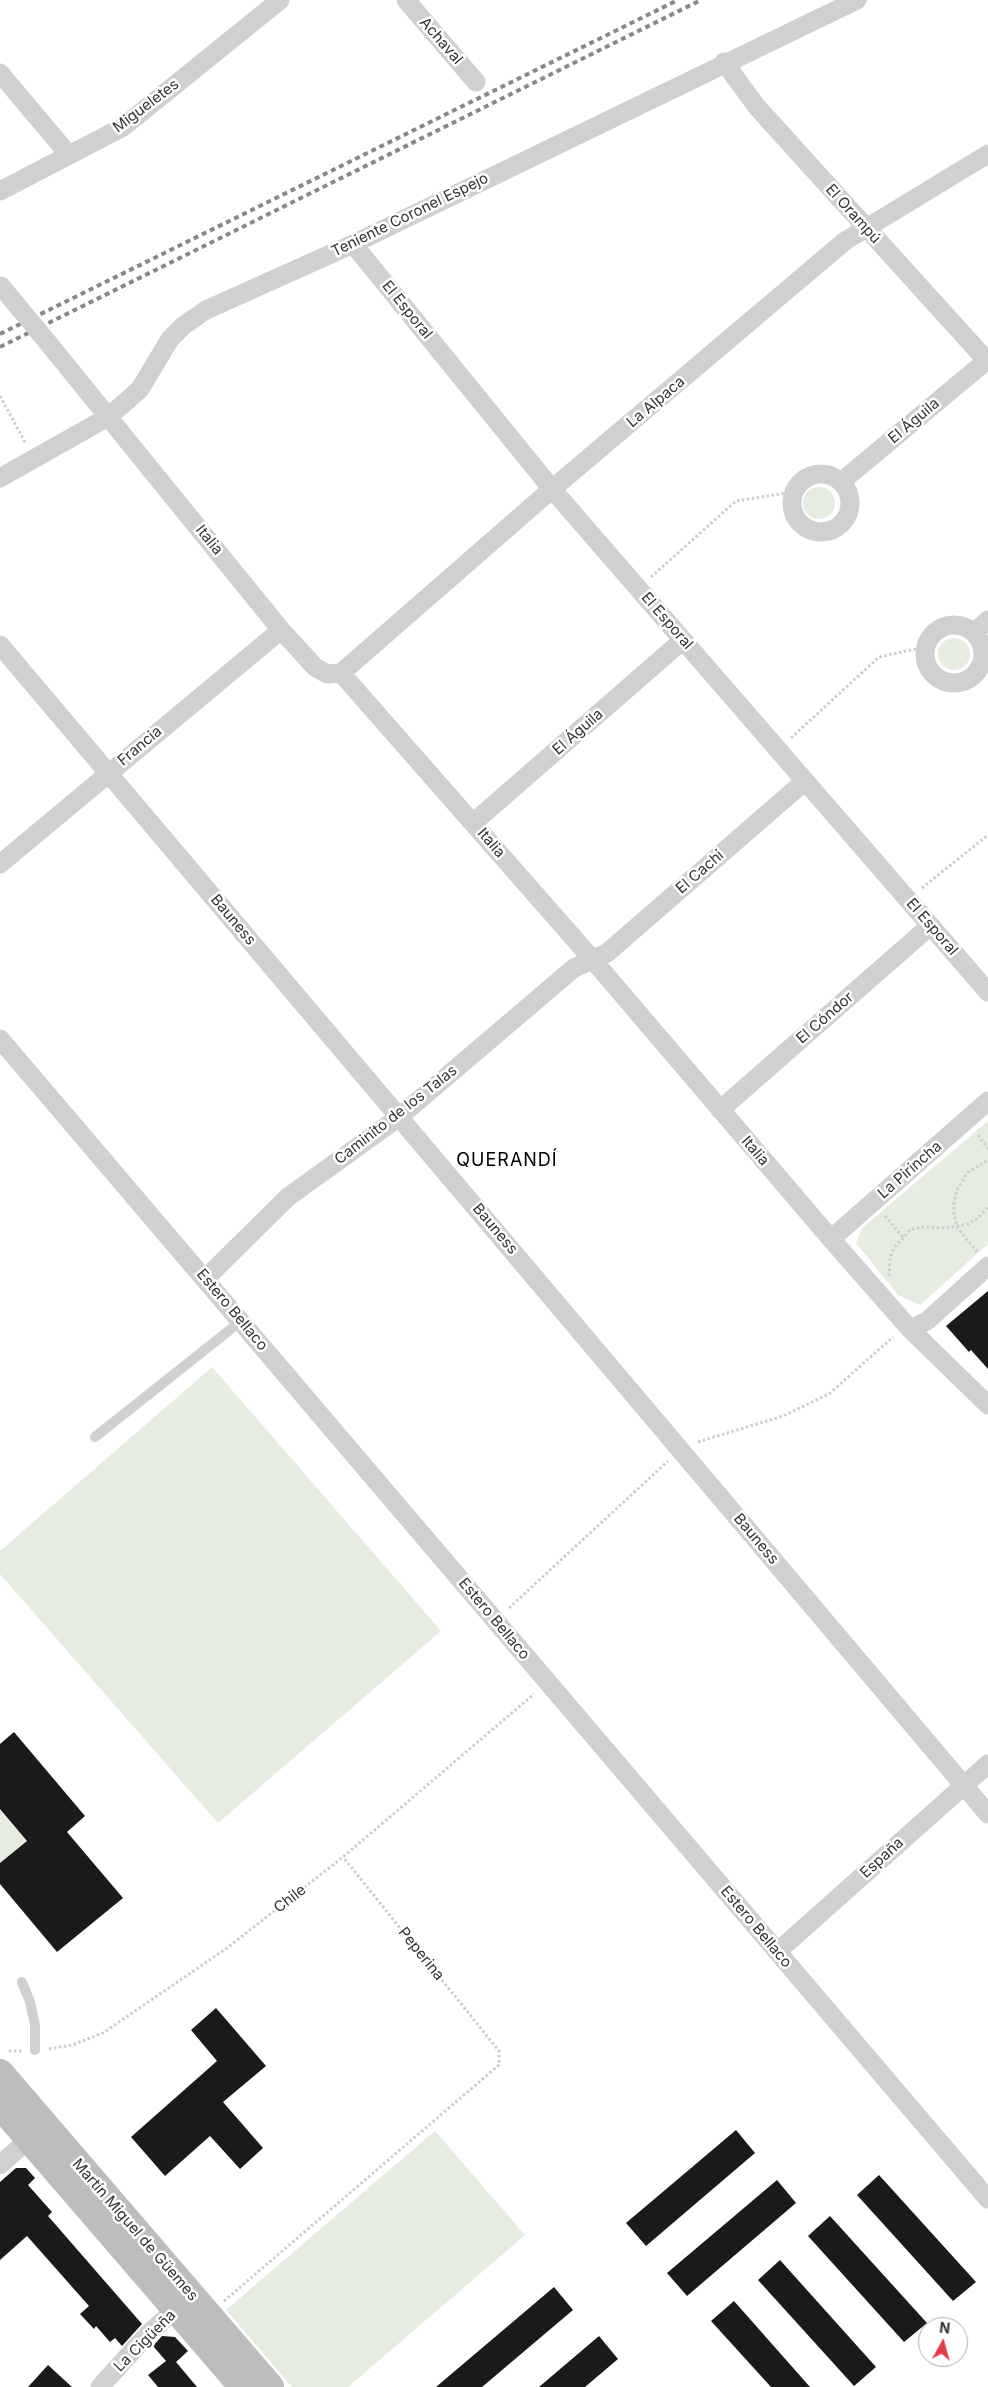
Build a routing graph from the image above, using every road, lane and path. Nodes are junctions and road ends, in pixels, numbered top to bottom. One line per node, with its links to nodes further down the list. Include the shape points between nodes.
1 (280, 0): 8 (street, Migueletes, via 123,126)
2 (406, 0): 6 (street, Achaval)
3 (857, 0): 4 (street, Teniente Coronel Espejo)
4 (724, 62): 10 (street, El Orampú, via 757,107); 11 (street, Teniente Coronel Espejo)
5 (0, 73): 8 (street)
6 (476, 82)
7 (988, 154): 10 (street, La Alpaca)
8 (69, 155): 9 (street, Migueletes)
9 (0, 191)
10 (866, 229): 13 (street, El Orampú); 19 (street, La Alpaca, via 845,241)
11 (353, 244): 15 (street, Teniente Coronel Espejo, via 206,310 183,326 170,339 140,389); 19 (street, El Esporal)
12 (1, 285): 15 (street, Italia, bridge)
13 (987, 361): 18 (street, El Águila)
14 (0, 396): 16 (path)
15 (108, 417): 17 (street, Teniente Coronel Espejo); 23 (street, Italia)
16 (28, 447)
17 (0, 478)
18 (841, 482): 20 (street, via 824,474 814,474 798,484); 20 (street, via 846,489 849,508 846,517 832,529 813,530 804,526 793,511)
19 (552, 489): 21 (street, El Esporal); 28 (street, La Alpaca)
20 (794, 492): 21 (path, via 736,501)
21 (639, 589): 25 (street, El Esporal)
22 (988, 620): 24 (street)
23 (281, 630): 28 (street, Italia, via 315,667 327,674); 30 (street, Francia)
24 (974, 633): 27 (street, via 956,625 946,626 936,631); 27 (street, via 982,659 979,668 966,680 948,682 932,673 924,656)
25 (683, 640): 29 (street, El Esporal); 32 (street, El Águila)
26 (0, 646): 30 (street, Bauness)
27 (925, 647): 29 (path, via 879,657)
28 (341, 673): 32 (street, Italia)
29 (778, 750): 31 (street, El Esporal)
30 (108, 773): 34 (street, Francia); 42 (street, Bauness)
31 (805, 781): 35 (street, El Esporal); 37 (street, El Cachi, via 607,953)
32 (473, 823): 37 (street, Italia)
33 (988, 835): 35 (path)
34 (0, 864)
35 (907, 899): 36 (street, El Esporal)
36 (930, 926): 38 (street, El Esporal); 41 (street, El Cóndor)
37 (593, 960): 41 (street, Italia); 42 (street, Caminito de los Talas, via 574,968)
38 (988, 992)
39 (0, 1038): 50 (street, Estero Bellaco)
40 (988, 1101): 44 (street, La Pirincha)
41 (720, 1110): 48 (street, Italia)
42 (399, 1117): 50 (street, Caminito de los Talas, via 288,1197); 58 (street, Bauness)
43 (988, 1160): 46 (path, via 960,1181 954,1204)
44 (874, 1202): 47 (path); 48 (street, La Pirincha)
45 (988, 1207): 46 (path, via 978,1218)
46 (957, 1226): 47 (path, via 921,1227); 49 (path)
47 (902, 1236): 51 (path, via 890,1258)
48 (831, 1240): 53 (street, Italia)
49 (985, 1261): 53 (street, via 927,1321)
50 (205, 1279): 52 (street, Estero Bellaco)
51 (890, 1280)
52 (241, 1321): 55 (lane); 56 (street, Estero Bellaco)
53 (910, 1329): 54 (street, Italia)
54 (988, 1405)
55 (95, 1437)
56 (548, 1682): 60 (path, Chile); 61 (street, Estero Bellaco)
57 (988, 1764): 58 (street, España)
58 (963, 1785): 59 (street, Bauness); 61 (street, España)
59 (988, 1814)
60 (343, 1857): 63 (path, Chile, via 227,1948 117,2025 80,2043); 70 (path, Peperina, via 499,2051 498,2065)
61 (777, 1952): 68 (street, Estero Bellaco)
62 (22, 1982): 63 (lane, via 35,2025)
63 (35, 2050): 64 (path, Chile)
64 (3, 2062): 66 (main road, Martín Miguel de Güemes)
65 (0, 2105): 66 (main road, Martín Miguel de Güemes)
66 (37, 2132): 67 (street); 69 (main road, Martín Miguel de Güemes)
67 (0, 2165)
68 (988, 2199)
69 (184, 2302): 71 (street, La Cigüeña, via 148,2334); 72 (main road, Martín Miguel de Güemes); 73 (main road, Martín Miguel de Güemes)
70 (221, 2304)
71 (100, 2387)
72 (243, 2387)
73 (270, 2387)

